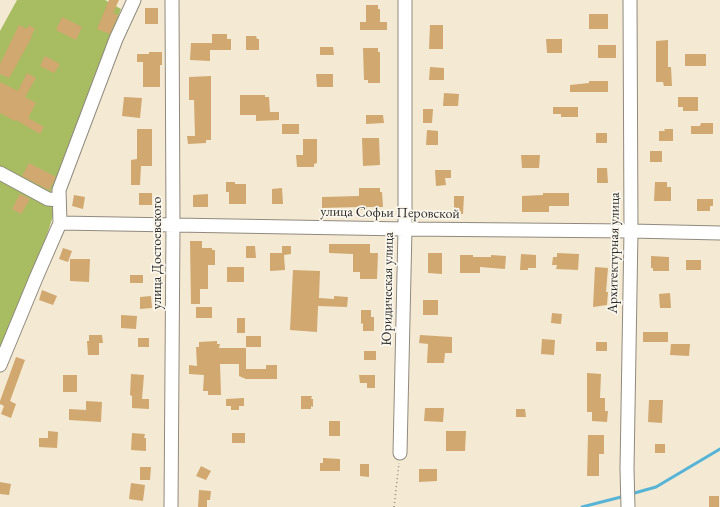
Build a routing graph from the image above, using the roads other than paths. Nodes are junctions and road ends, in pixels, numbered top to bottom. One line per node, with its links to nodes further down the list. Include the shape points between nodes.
1 (134, 0): 6 (street, via 116,39 59,190)
2 (172, 0): 8 (street, улица Достоевского)
3 (405, 0): 9 (street, Юридическая улица)
4 (630, 0): 10 (street, Архитектурная улица)
5 (0, 173): 6 (street, via 48,198)
6 (59, 200): 7 (street)
7 (60, 223): 8 (street, улица Софьи Перовской); 12 (street)
8 (173, 225): 9 (street, улица Софьи Перовской); 14 (street, улица Достоевского)
9 (405, 230): 10 (street, улица Софьи Перовской); 13 (street, Юридическая улица)
10 (631, 231): 11 (street, улица Софьи Перовской); 15 (street, Архитектурная улица)
11 (720, 233)
12 (0, 365)
13 (400, 453)
14 (171, 507)
15 (628, 507)

